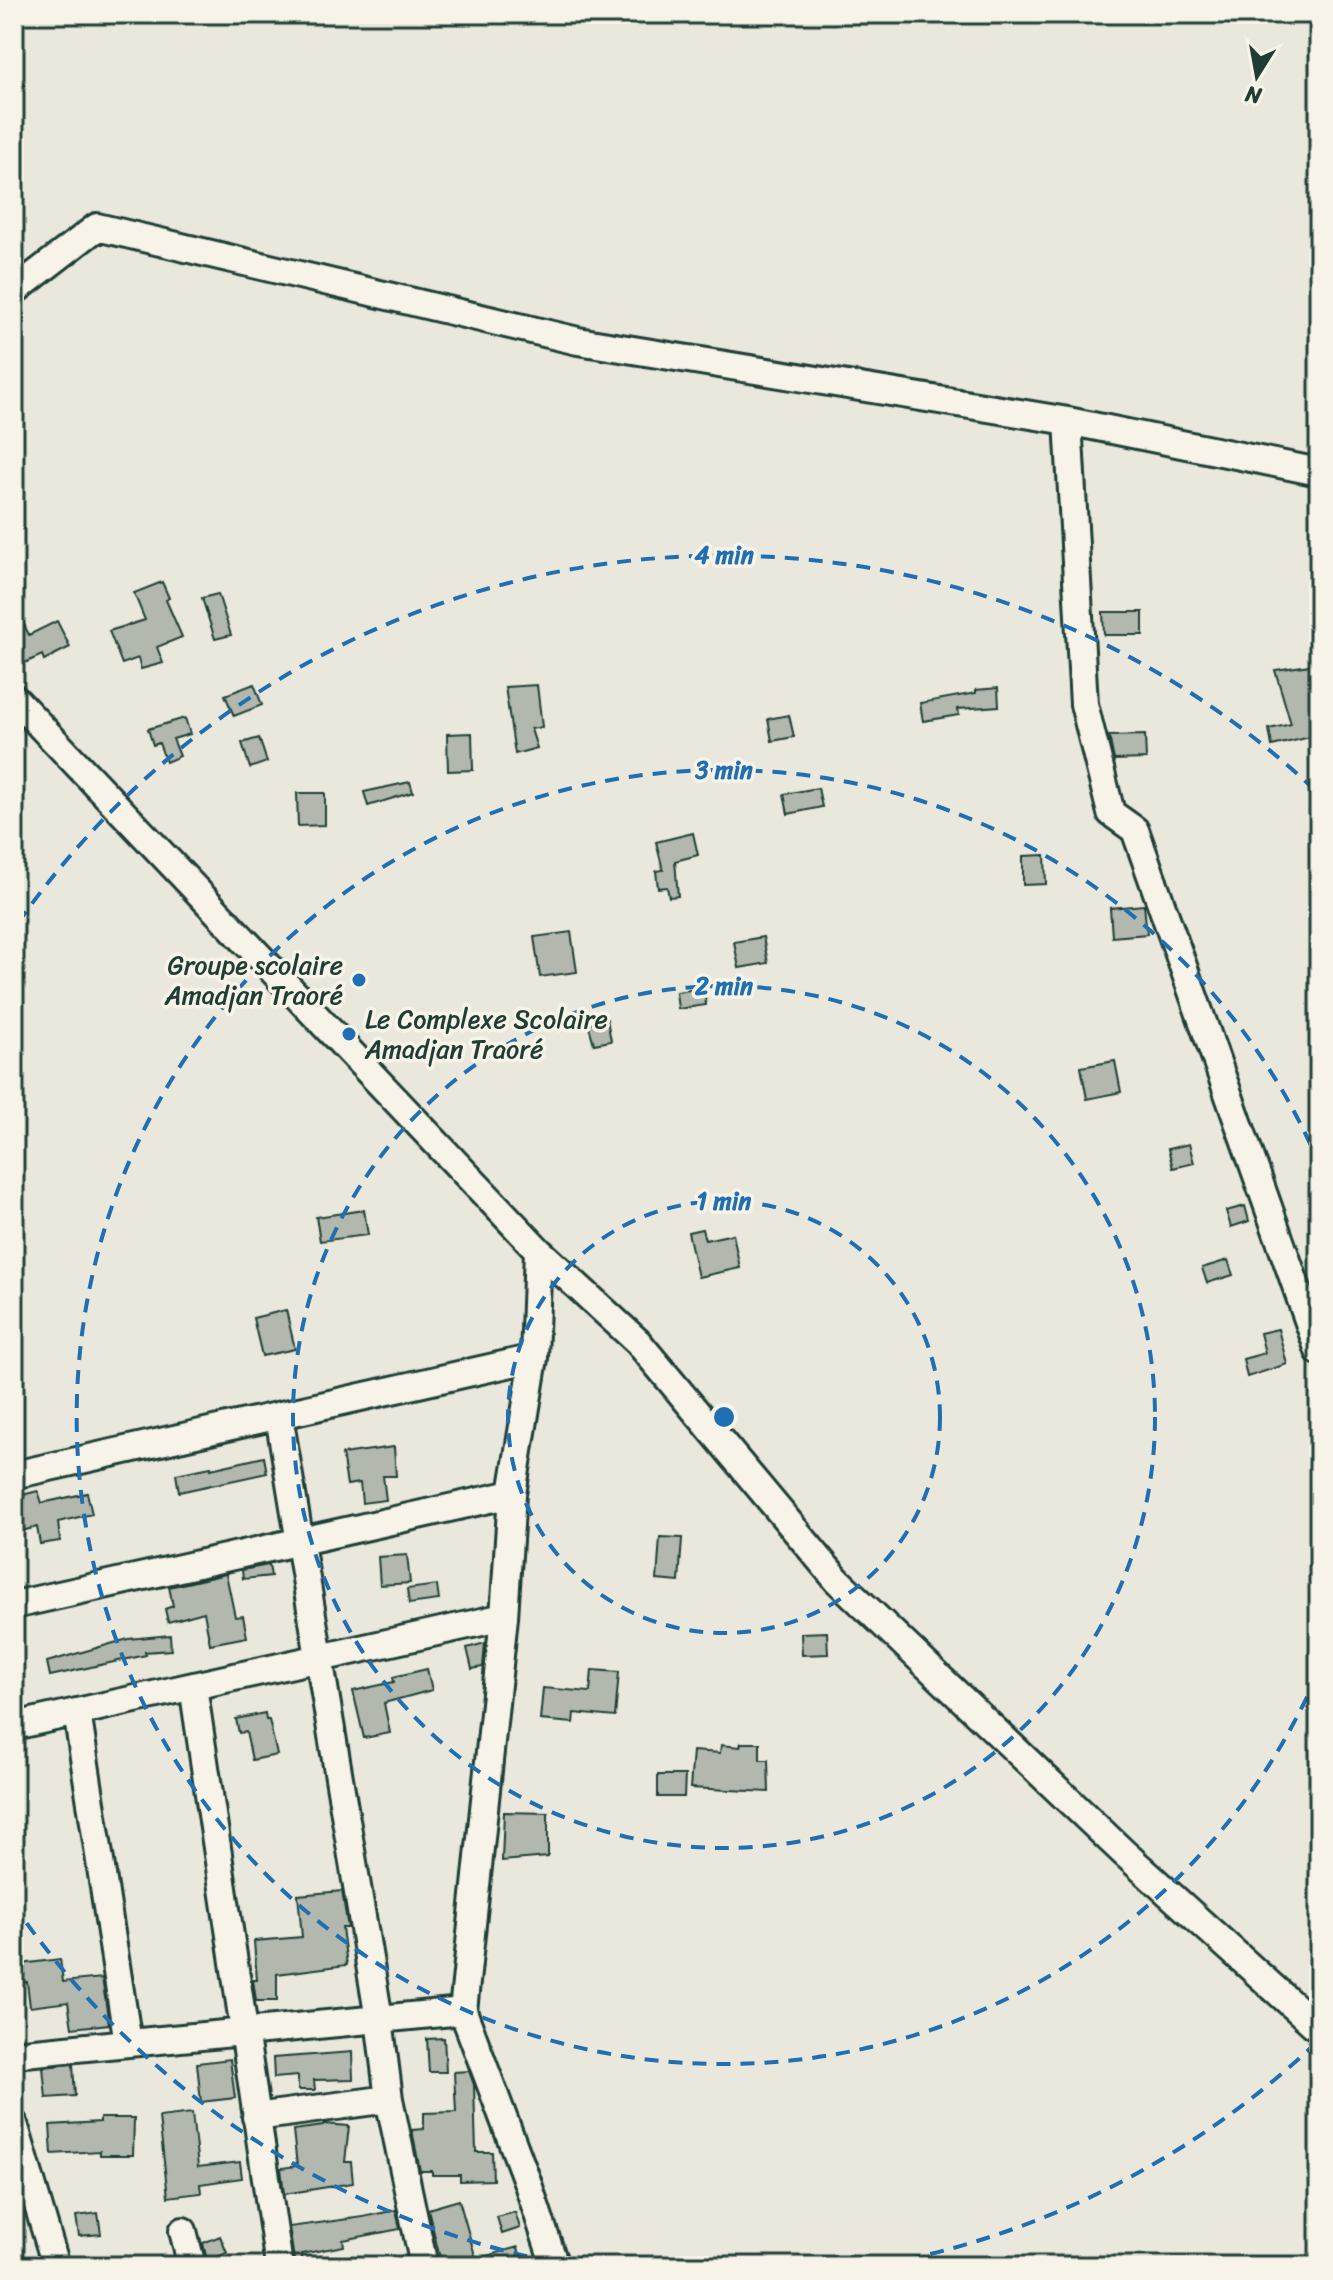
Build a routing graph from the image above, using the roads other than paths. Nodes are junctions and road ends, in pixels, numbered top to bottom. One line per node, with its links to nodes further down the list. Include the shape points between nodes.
1 (14, 291): 2 (street, via 97,227 578,341)
2 (1068, 421): 3 (street); 6 (street, via 1084,704 1111,813 1135,830)
3 (1319, 472)
4 (14, 698): 5 (street)
5 (538, 1250): 7 (street); 20 (street, via 638,1342 837,1580 1123,1852)
6 (1319, 1351)
7 (534, 1358): 8 (street); 10 (street)
8 (279, 1416): 9 (street); 11 (street)
9 (14, 1475)
10 (512, 1494): 11 (street); 13 (street)
11 (300, 1541): 12 (street); 14 (street)
12 (14, 1605)
13 (504, 1617): 14 (street); 18 (street)
14 (319, 1658): 15 (street); 19 (street)
15 (193, 1686): 16 (street); 21 (street)
16 (77, 1712): 17 (street); 22 (street)
17 (14, 1726)
18 (463, 2011): 19 (street); 32 (street)
19 (379, 2019): 21 (street); 24 (street)
20 (1319, 2029)
21 (243, 2033): 22 (street); 25 (street)
22 (128, 2043): 23 (street)
23 (14, 2054)
24 (389, 2099): 25 (street); 28 (street)
25 (256, 2117): 31 (street)
26 (14, 2124): 29 (street)
27 (183, 2231): 30 (street)
28 (416, 2265)
29 (56, 2266)
30 (192, 2266)
31 (279, 2266)
32 (555, 2266)

